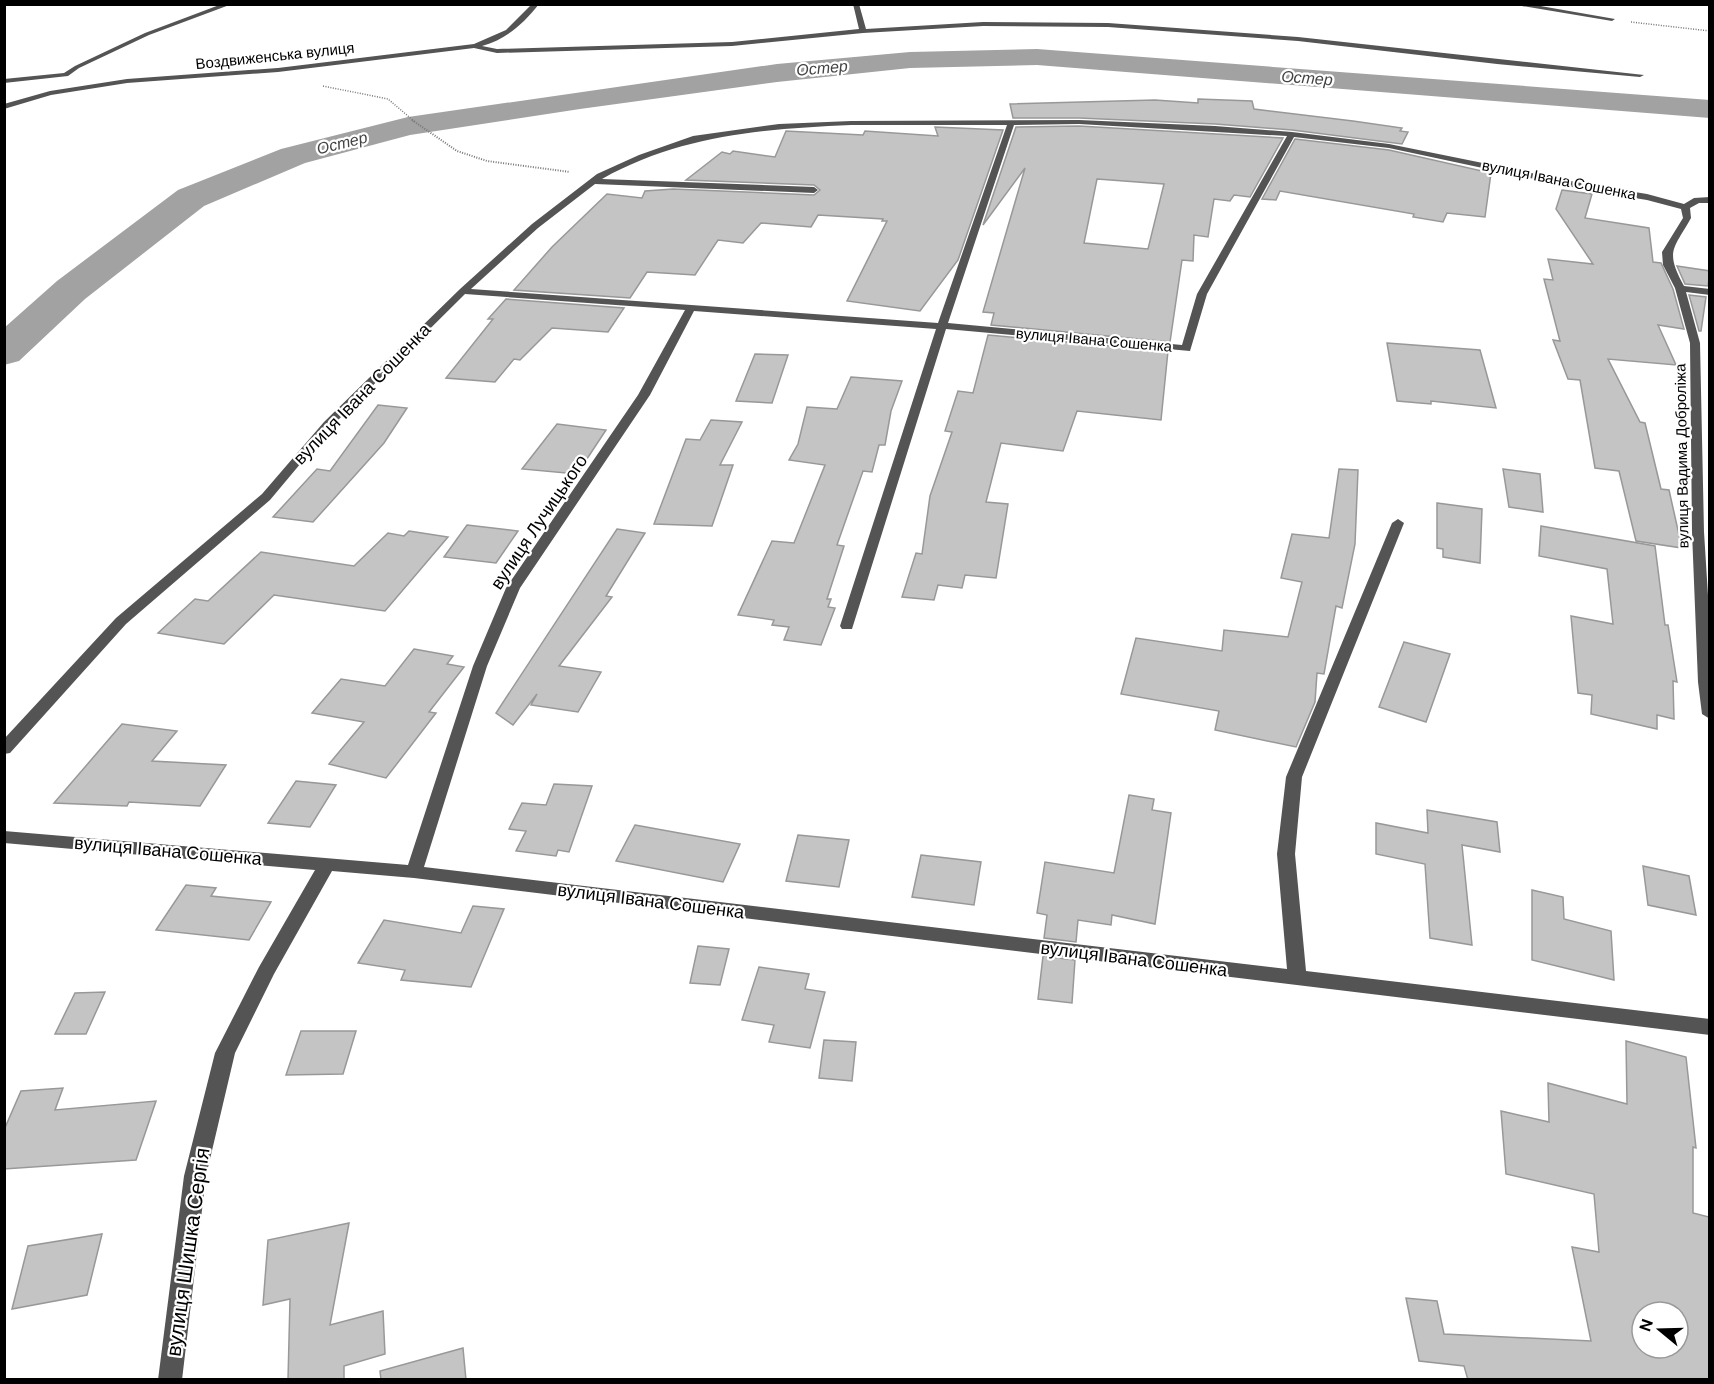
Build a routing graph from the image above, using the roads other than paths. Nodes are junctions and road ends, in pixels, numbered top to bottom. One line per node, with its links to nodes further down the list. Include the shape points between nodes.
1 (229, 4): 8 (street, via 147,34)
2 (536, 4): 7 (street, Воздвиженська вулиця, via 511,31)
3 (856, 4): 6 (street)
4 (1514, 4): 5 (street)
5 (1612, 19)
6 (863, 31): 7 (street, via 692,46 497,51); 9 (street, via 982,24 1108,25 1298,39)
7 (474, 46): 13 (street, Воздвиженська вулиця, via 278,70)
8 (66, 75): 10 (street); 12 (street); 14 (street)
9 (1640, 75)
10 (76, 76)
11 (87, 77): 13 (street)
12 (4, 81)
13 (127, 81): 14 (street, Воздвиженська вулиця)
14 (50, 93): 15 (street, Воздвиженська вулиця)
15 (4, 107)
16 (1011, 123): 17 (street, вулиця Івана Сошенка, via 1154,124); 18 (street, вулиця Івана Сошенка, via 779,126 696,138 642,157); 26 (street)
17 (1292, 134): 21 (street, вулиця Івана Сошенка, via 1389,146); 26 (street, вулиця Івана Сошенка, via 1202,294 1186,349)
18 (597, 179): 19 (street); 23 (street, вулиця Івана Сошенка, via 536,226)
19 (814, 190)
20 (1710, 200): 21 (street, via 1697,200)
21 (1684, 207): 22 (street, вулиця Вадима Доброліжа, via 1687,218 1667,252 1668,265)
22 (1680, 288): 24 (street); 27 (street, вулиця Вадима Доброліжа, via 1695,343)
23 (463, 291): 25 (street, вулиця Івана Сошенка); 31 (street, вулиця Івана Сошенка, via 328,424 266,497 121,621)
24 (1710, 292)
25 (691, 308): 26 (street, вулиця Івана Сошенка); 34 (street, вулиця Лучицького, via 644,395 513,588 480,666)
26 (942, 326): 29 (street)
27 (1704, 406): 30 (street, вулиця Вадима Доброліжа, via 1698,532)
28 (1398, 523): 35 (street, via 1294,777 1286,854)
29 (847, 626)
30 (1710, 714)
31 (4, 749)
32 (4, 837): 33 (street, вулиця Івана Сошенка)
33 (327, 864): 34 (street, вулиця Івана Сошенка); 37 (street, вулиця Шишка Сергія, via 225,1053 195,1176)
34 (414, 872): 35 (street, вулиця Івана Сошенка)
35 (1297, 978): 36 (street, вулиця Івана Сошенка)
36 (1710, 1027)
37 (170, 1380)

